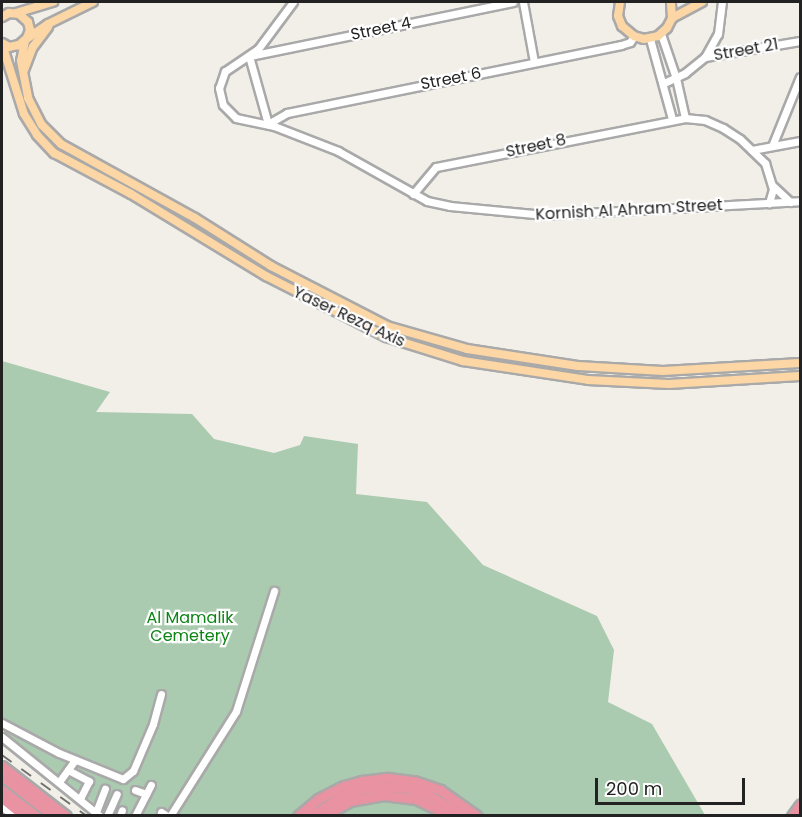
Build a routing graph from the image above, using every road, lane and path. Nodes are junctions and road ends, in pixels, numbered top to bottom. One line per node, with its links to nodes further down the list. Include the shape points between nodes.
1 (52, 2): 11 (main road)
2 (93, 2): 13 (main road)
3 (293, 2): 21 (street, Kornish Al Ahram Street)
4 (513, 2): 21 (street, Street 4)
5 (523, 2): 23 (street)
6 (620, 2): 16 (main road, via 620,21)
7 (671, 2): 14 (main road)
8 (702, 2): 14 (main road)
9 (722, 2): 22 (street, via 718,34)
10 (2, 8): 11 (main road)
11 (14, 13): 12 (main road); 18 (main road, via 28,22)
12 (2, 17)
13 (60, 17): 18 (main road); 24 (main road, via 37,40)
14 (672, 18): 15 (main road)
15 (661, 34): 17 (main road); 26 (street)
16 (634, 36): 17 (main road); 23 (street, Street 6, via 621,45)
17 (650, 39): 27 (street)
18 (26, 40): 20 (main road, via 12,47); 24 (main road, Yaser Rezq Axis)
19 (801, 41): 22 (street, Street 21)
20 (2, 43): 43 (main road, Yaser Rezq Axis, via 24,114 54,153 131,194 266,276 387,337 464,361 588,380 669,384)
21 (249, 56): 30 (street); 30 (street, Kornish Al Ahram Street, via 225,71 219,88 220,100 236,118)
22 (705, 57): 26 (street, Street 21)
23 (534, 62): 30 (street, Street 6, via 287,113)
24 (22, 74): 42 (main road, Yaser Rezq Axis, via 37,118 68,149 195,218 271,266 402,332 484,352 633,370)
25 (801, 77): 31 (street)
26 (676, 78): 27 (street, Street 21); 28 (street)
27 (664, 83): 29 (street)
28 (685, 118): 29 (street, Street 8); 35 (street, Street 8, via 715,123)
29 (672, 119): 38 (street, Street 8, via 436,167)
30 (268, 124): 38 (street, Kornish Al Ahram Street, via 346,155)
31 (778, 130): 33 (street); 34 (street)
32 (801, 141): 33 (street)
33 (789, 143): 34 (street)
34 (771, 146): 35 (street); 36 (street)
35 (752, 150): 36 (street, Street 8)
36 (765, 163): 37 (street)
37 (772, 185): 40 (street); 41 (street)
38 (413, 194): 41 (street, Kornish Al Ahram Street, via 442,205 533,215)
39 (801, 201): 40 (street, Kornish Al Ahram Street)
40 (790, 202): 41 (street, Kornish Al Ahram Street)
41 (769, 203)
42 (801, 363)
43 (801, 376)
44 (274, 591): 64 (street, via 236,711)
45 (161, 694): 48 (street, via 133,771 124,779)
46 (2, 723): 48 (street)
47 (2, 737): 52 (street)
48 (75, 759): 50 (street)
49 (2, 766): 69 (highway)
50 (68, 770): 52 (street); 60 (street, via 89,781)
51 (2, 776): 68 (highway)
52 (59, 782): 60 (street)
53 (152, 785): 58 (street)
54 (105, 789): 63 (street)
55 (2, 790): 67 (highway)
56 (135, 790): 58 (street)
57 (117, 794): 70 (street)
58 (148, 797): 71 (street)
59 (2, 798): 66 (highway)
60 (80, 799): 63 (street)
61 (801, 805): 78 (highway)
62 (2, 807): 65 (street)
63 (98, 814)
64 (166, 814)
65 (15, 816)
66 (24, 816)
67 (36, 816)
68 (53, 816)
69 (66, 816)
70 (107, 816)
71 (135, 816)
72 (298, 816): 77 (highway, via 318,799 344,786 388,778 440,790)
73 (311, 816): 76 (highway, via 343,795 386,787 427,794)
74 (323, 816): 75 (highway, via 350,801 382,795 416,799)
75 (451, 816)
76 (464, 816)
77 (477, 816)
78 (792, 816)

